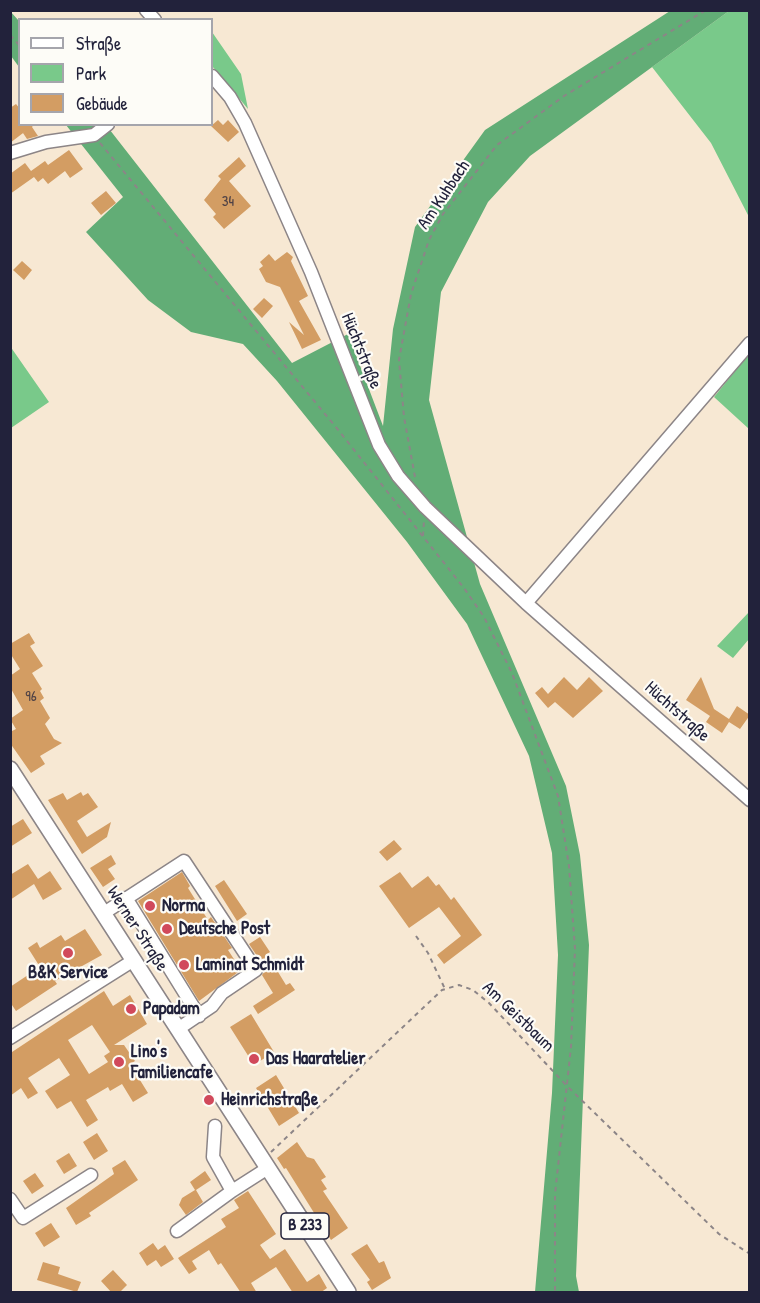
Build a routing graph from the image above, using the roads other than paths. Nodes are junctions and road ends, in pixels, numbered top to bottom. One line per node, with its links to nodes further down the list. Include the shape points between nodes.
1 (213, 77): 5 (street, Hüchtstraße, via 245,123 387,460 425,507)
2 (105, 126): 3 (street, via 94,135 46,142)
3 (10, 153)
4 (750, 343): 5 (street)
5 (526, 603): 7 (street, Hüchtstraße)
6 (10, 769): 9 (main road, Werner Straße / B 233)
7 (750, 800)
8 (126, 898): 9 (street); 11 (street); 11 (street, via 184,861 256,970 222,993)
9 (104, 913): 10 (main road, Werner Straße / B 233)
10 (134, 960): 12 (main road, Werner Straße / B 233); 13 (street)
11 (200, 1016): 12 (street)
12 (178, 1029): 15 (main road, Werner Straße / B 233)
13 (10, 1038)
14 (215, 1125): 17 (street, via 213,1157)
15 (265, 1164): 17 (street); 20 (main road, Werner Straße / B 233)
16 (91, 1175): 18 (street, via 23,1218)
17 (231, 1191): 19 (street)
18 (10, 1199)
19 (177, 1231)
20 (348, 1293)

